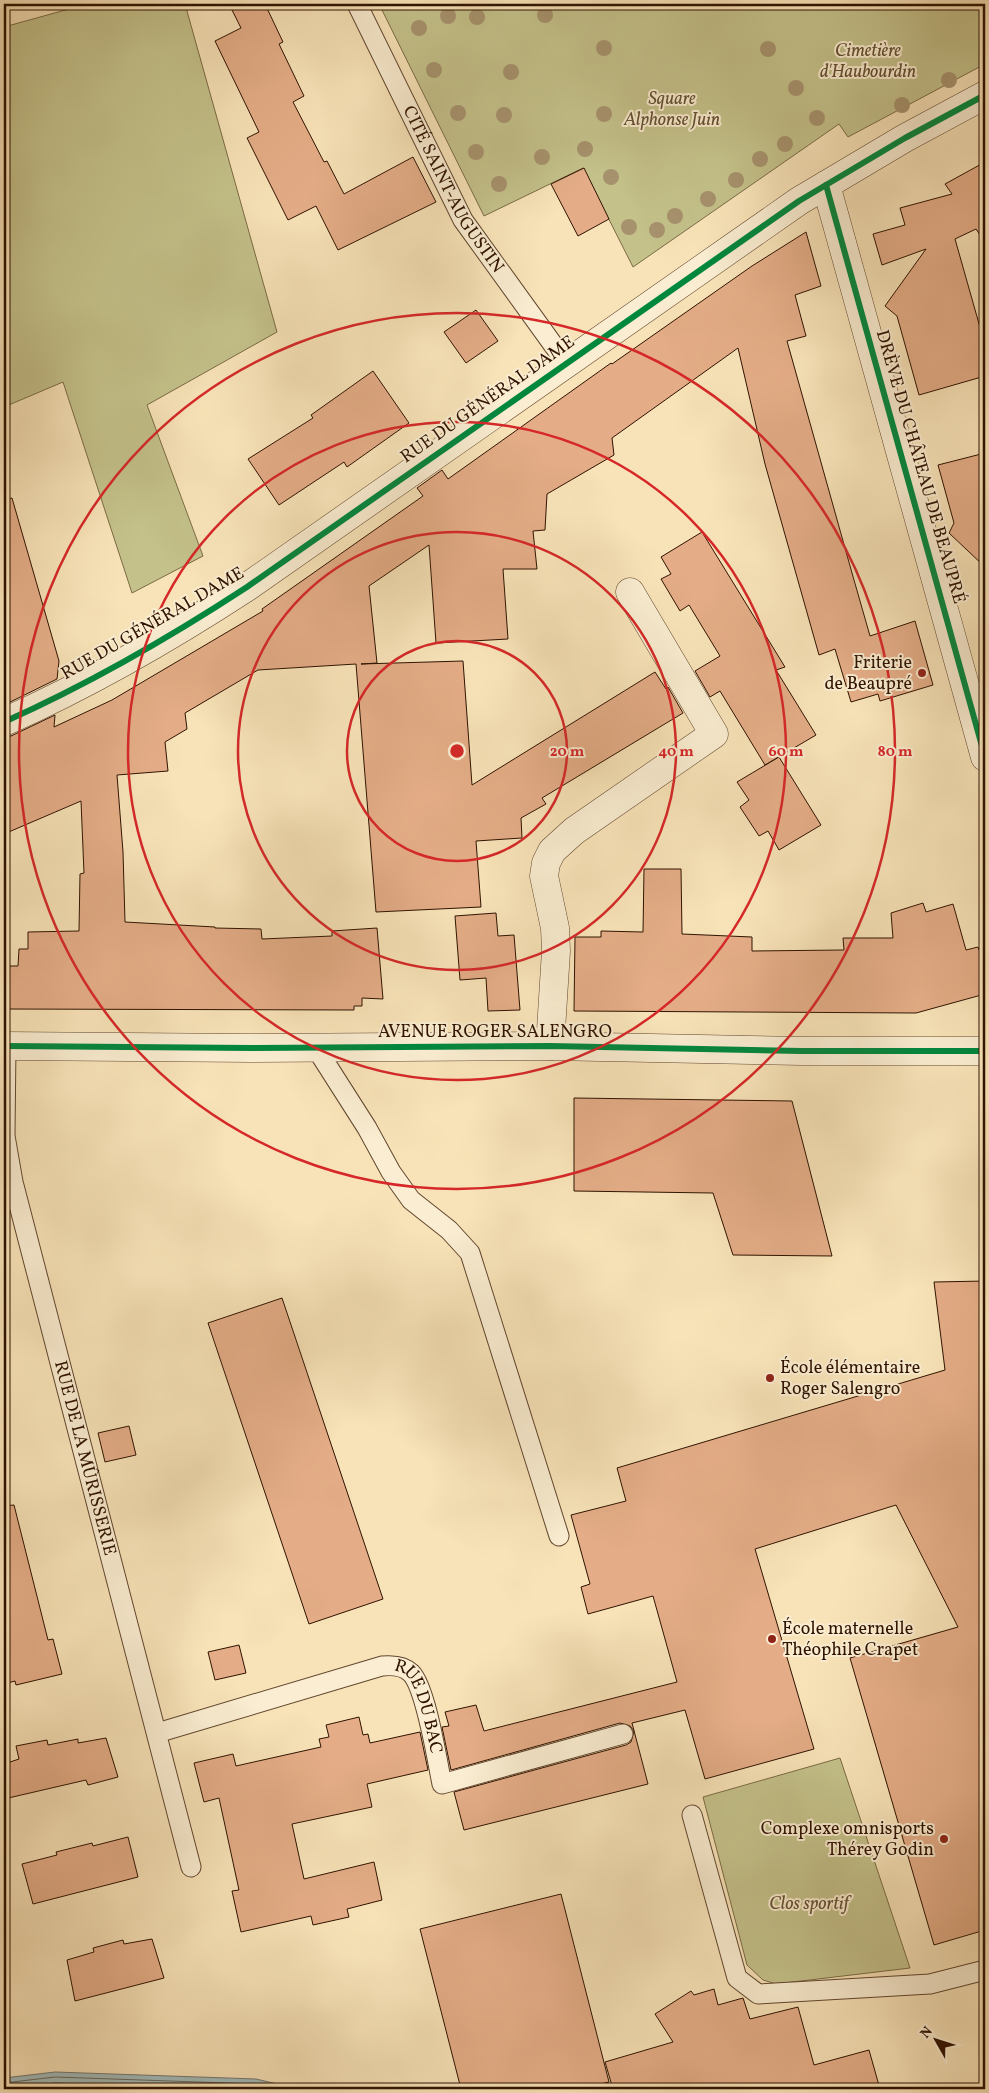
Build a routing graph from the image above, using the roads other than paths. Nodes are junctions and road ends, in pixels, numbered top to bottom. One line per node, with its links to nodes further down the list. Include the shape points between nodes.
1 (357, 4): 4 (lane, CITÉ SAINT-AUGUSTIN, via 463,220)
2 (985, 95): 3 (street, RUE DU GÉNÉRAL DAME)
3 (826, 184): 4 (street, RUE DU GÉNÉRAL DAME); 7 (street, DRÈVE DU CHÂTEAU DE BEAUPRÉ)
4 (567, 364): 6 (street, RUE DU GÉNÉRAL DAME, via 204,615 68,692)
5 (630, 592): 9 (street, via 714,734 561,841 549,857 544,876 555,928 556,951)
6 (4, 722)
7 (985, 757)
8 (5, 1046): 10 (street, AVENUE ROGER SALENGRO); 13 (lane, RUE DE LA MÛRISSERIE, via 5,1136 13,1182)
9 (550, 1046): 10 (street, AVENUE ROGER SALENGRO); 11 (street, AVENUE ROGER SALENGRO)
10 (316, 1048): 12 (lane, via 411,1200 449,1230 470,1253)
11 (985, 1051)
12 (559, 1536)
13 (157, 1733): 14 (lane, RUE DU BAC, via 393,1665 410,1671 416,1679 442,1784); 16 (lane, RUE DE LA MÛRISSERIE)
14 (623, 1734)
15 (692, 1815): 17 (lane, via 737,1978 758,1994 930,1984)
16 (191, 1867)
17 (985, 1970)

